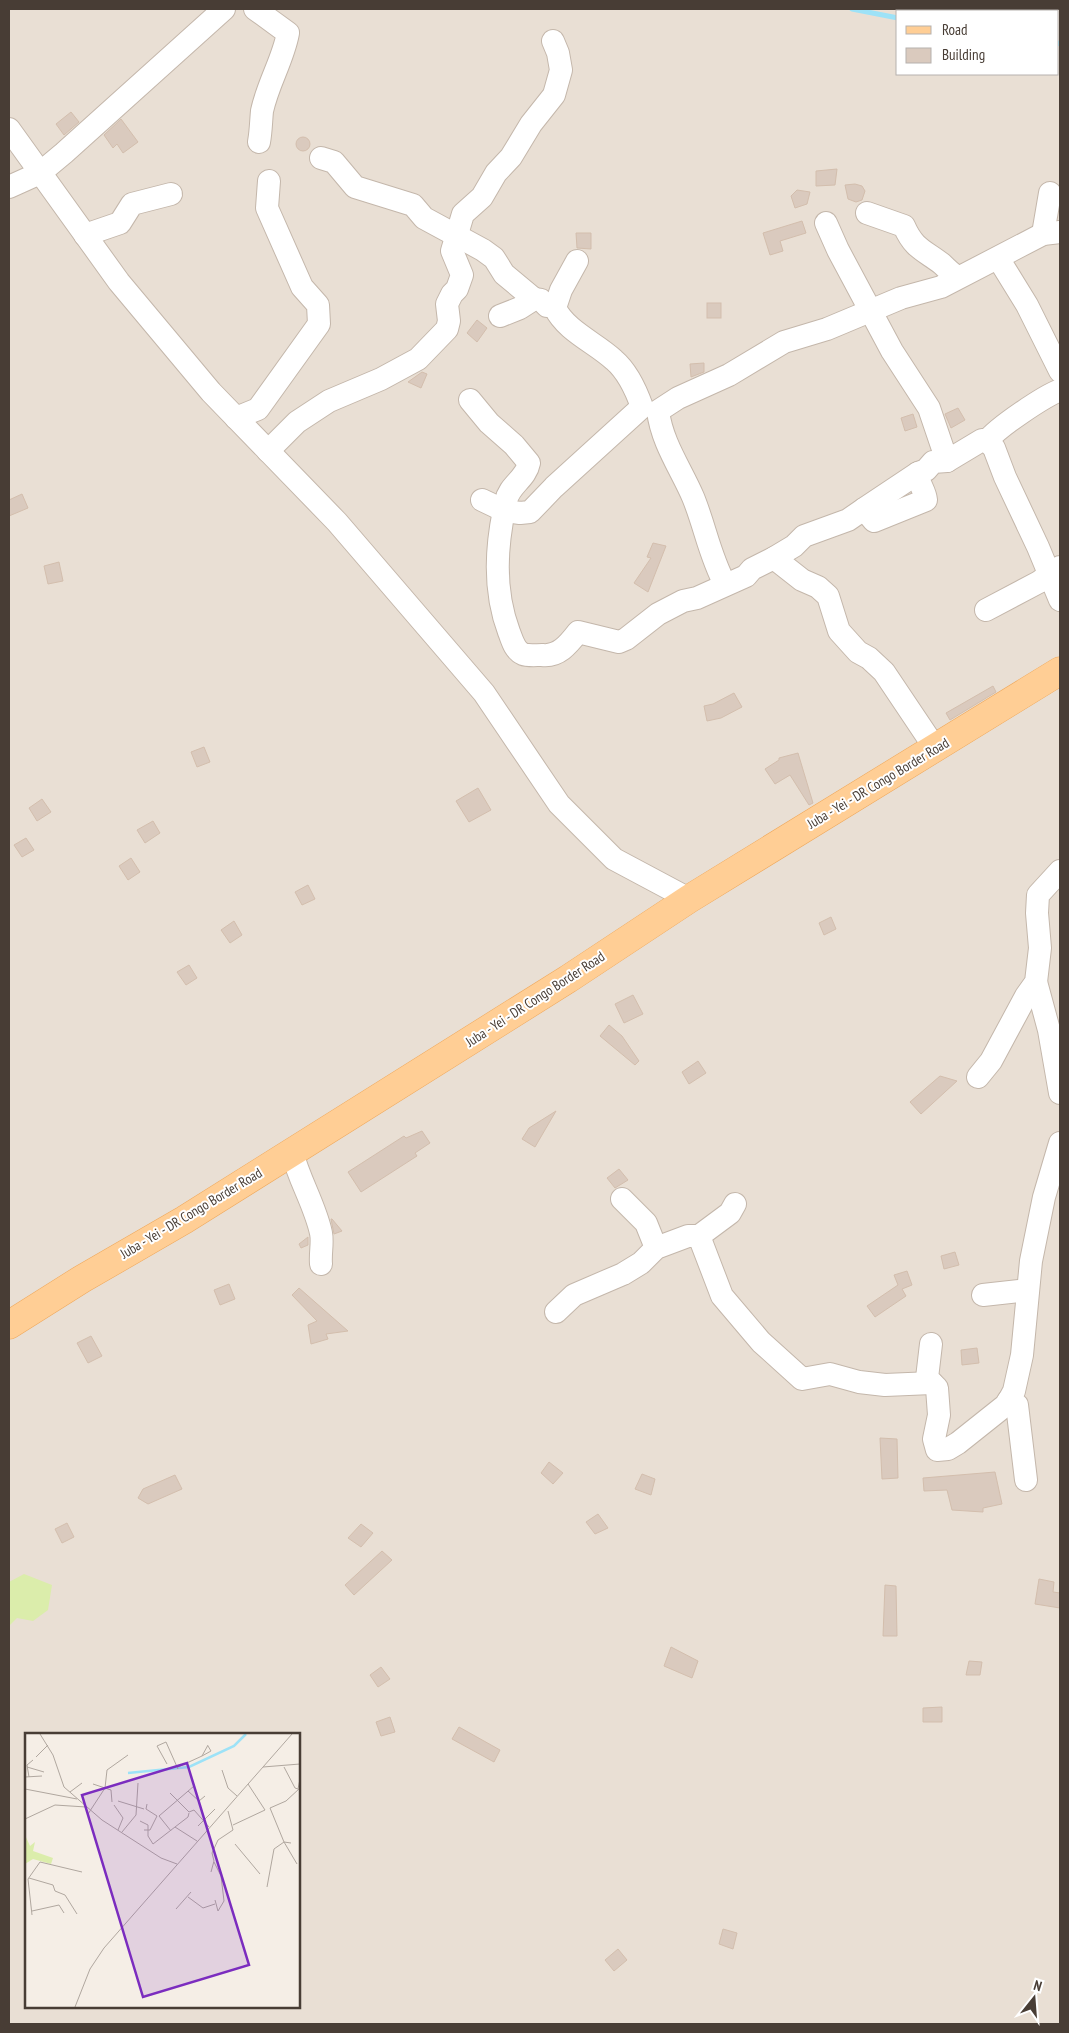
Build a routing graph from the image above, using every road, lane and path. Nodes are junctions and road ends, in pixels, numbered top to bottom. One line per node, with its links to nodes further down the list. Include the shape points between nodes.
1 (224, 9): 9 (street)
2 (255, 9): 7 (street, via 288,33 262,110)
3 (980, 9): 4 (street)
4 (974, 10)
5 (553, 41): 17 (street, via 561,70 554,95 482,197 463,214)
6 (9, 129): 9 (street)
7 (259, 142)
8 (321, 158): 17 (street, via 334,162 355,186 413,205 424,218)
9 (40, 173): 11 (street); 18 (street)
10 (268, 180): 29 (street, via 268,208 302,287 318,305 319,324 258,409)
11 (9, 187)
12 (1050, 193): 16 (street)
13 (171, 194): 18 (street, via 132,204 120,223)
14 (867, 213): 21 (street, via 904,226 920,251)
15 (826, 223): 24 (street)
16 (1052, 233): 19 (street)
17 (456, 235): 22 (street, via 494,258 504,274); 31 (street, via 452,251 462,275 446,304 449,321 443,336 409,365 329,400 297,422)
18 (85, 236): 29 (street, via 119,282)
19 (998, 258): 21 (street); 26 (street, via 1027,305)
20 (578, 260): 23 (street)
21 (957, 277): 24 (street, via 941,288 910,295)
22 (534, 299): 23 (street); 25 (street)
23 (555, 308): 34 (street, via 563,319 622,368 642,407 530,512)
24 (872, 311): 32 (street, via 904,373 929,408); 37 (street, via 784,342 729,375 678,398 658,411 664,436 693,498)
25 (500, 316)
26 (1060, 371)
27 (1060, 390): 30 (street, via 1038,401)
28 (470, 400): 34 (street, via 529,462 512,487)
29 (236, 418): 31 (street)
30 (987, 441): 32 (street, via 982,440); 36 (street, via 994,448 1005,477)
31 (268, 451): 43 (street, via 337,522 484,693 559,804 614,859)
32 (947, 461): 35 (street, via 933,462 918,473 926,500 874,521 864,509 848,520 804,536)
33 (482, 500): 34 (street)
34 (506, 511): 37 (street, via 498,549 498,594 514,646 522,654 550,656 566,647 578,632 619,642 658,614)
35 (774, 558): 37 (street, via 752,569 746,576); 41 (street, via 828,596 840,631 858,652 884,672)
36 (1054, 570): 38 (street); 39 (street, via 1039,582)
37 (725, 584)
38 (1060, 600)
39 (986, 610)
40 (1060, 672): 41 (main road, Juba - Yei - DR Congo Border Road)
41 (934, 748): 43 (main road, Juba - Yei - DR Congo Border Road)
42 (1060, 871): 44 (street, via 1038,895 1040,948)
43 (689, 899): 48 (main road, Juba - Yei - DR Congo Border Road)
44 (1036, 982): 45 (street, via 991,1061); 46 (street)
45 (978, 1077)
46 (1060, 1093)
47 (1060, 1144): 54 (street, via 1044,1197)
48 (292, 1152): 53 (street, via 322,1235); 57 (main road, Juba - Yei - DR Congo Border Road)
49 (622, 1199): 52 (street, via 646,1224)
50 (735, 1204): 51 (street, via 730,1213)
51 (699, 1236): 52 (street, via 688,1236); 59 (street, via 722,1296 761,1342 802,1378 830,1374 868,1383)
52 (656, 1248): 56 (street, via 623,1274 574,1295)
53 (321, 1264)
54 (1028, 1290): 55 (street); 60 (street, via 1019,1376)
55 (984, 1295)
56 (556, 1312)
57 (9, 1325)
58 (931, 1344): 59 (street, via 927,1378)
59 (932, 1383): 60 (street, via 938,1388 939,1415 934,1439 937,1450 958,1444)
60 (1008, 1401): 61 (street, via 1017,1405)
61 (1026, 1480)

